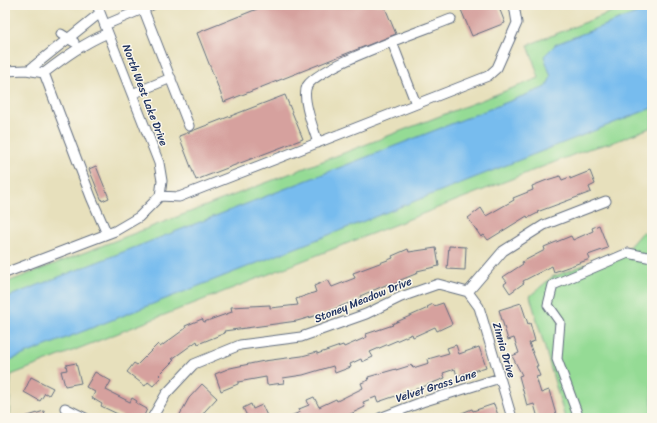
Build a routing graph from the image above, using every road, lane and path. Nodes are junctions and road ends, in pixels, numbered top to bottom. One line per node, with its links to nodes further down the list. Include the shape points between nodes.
1 (514, 5): 17 (street, via 517,23 497,68 488,76)
2 (148, 7): 5 (street); 15 (street)
3 (99, 9): 5 (street, North West Lake Drive); 7 (street)
4 (451, 19): 8 (street)
5 (106, 29): 9 (street); 16 (street, North West Lake Drive)
6 (61, 34): 7 (street)
7 (70, 39): 9 (street); 10 (street)
8 (392, 42): 17 (street); 19 (street, via 335,65 306,87 306,102)
9 (79, 47): 11 (street)
10 (49, 55): 11 (street); 12 (street)
11 (60, 61): 14 (street)
12 (29, 70): 13 (street); 14 (street)
13 (5, 71)
14 (44, 73): 22 (street)
15 (171, 78): 16 (street); 18 (street)
16 (132, 94): 20 (street, North West Lake Drive, via 159,163 162,181)
17 (416, 104): 19 (street)
18 (189, 126)
19 (318, 143): 20 (street, via 179,197)
20 (160, 196): 22 (street, via 139,217)
21 (606, 201): 25 (street, via 544,225 503,251)
22 (107, 234): 24 (street)
23 (652, 258): 32 (street, via 628,253 553,285 548,305 560,322 557,359)
24 (5, 273)
25 (468, 292): 26 (street, Zinnia Drive, via 479,307); 29 (street, Stoney Meadow Drive, via 438,284 401,297 366,314 301,337 240,345 194,364 166,394)
26 (500, 378): 30 (street, Velvet Grass Lane); 31 (street, Zinnia Drive)
27 (65, 408): 28 (street)
28 (85, 418)
29 (152, 418)
30 (380, 418)
31 (512, 418)
32 (577, 418)

